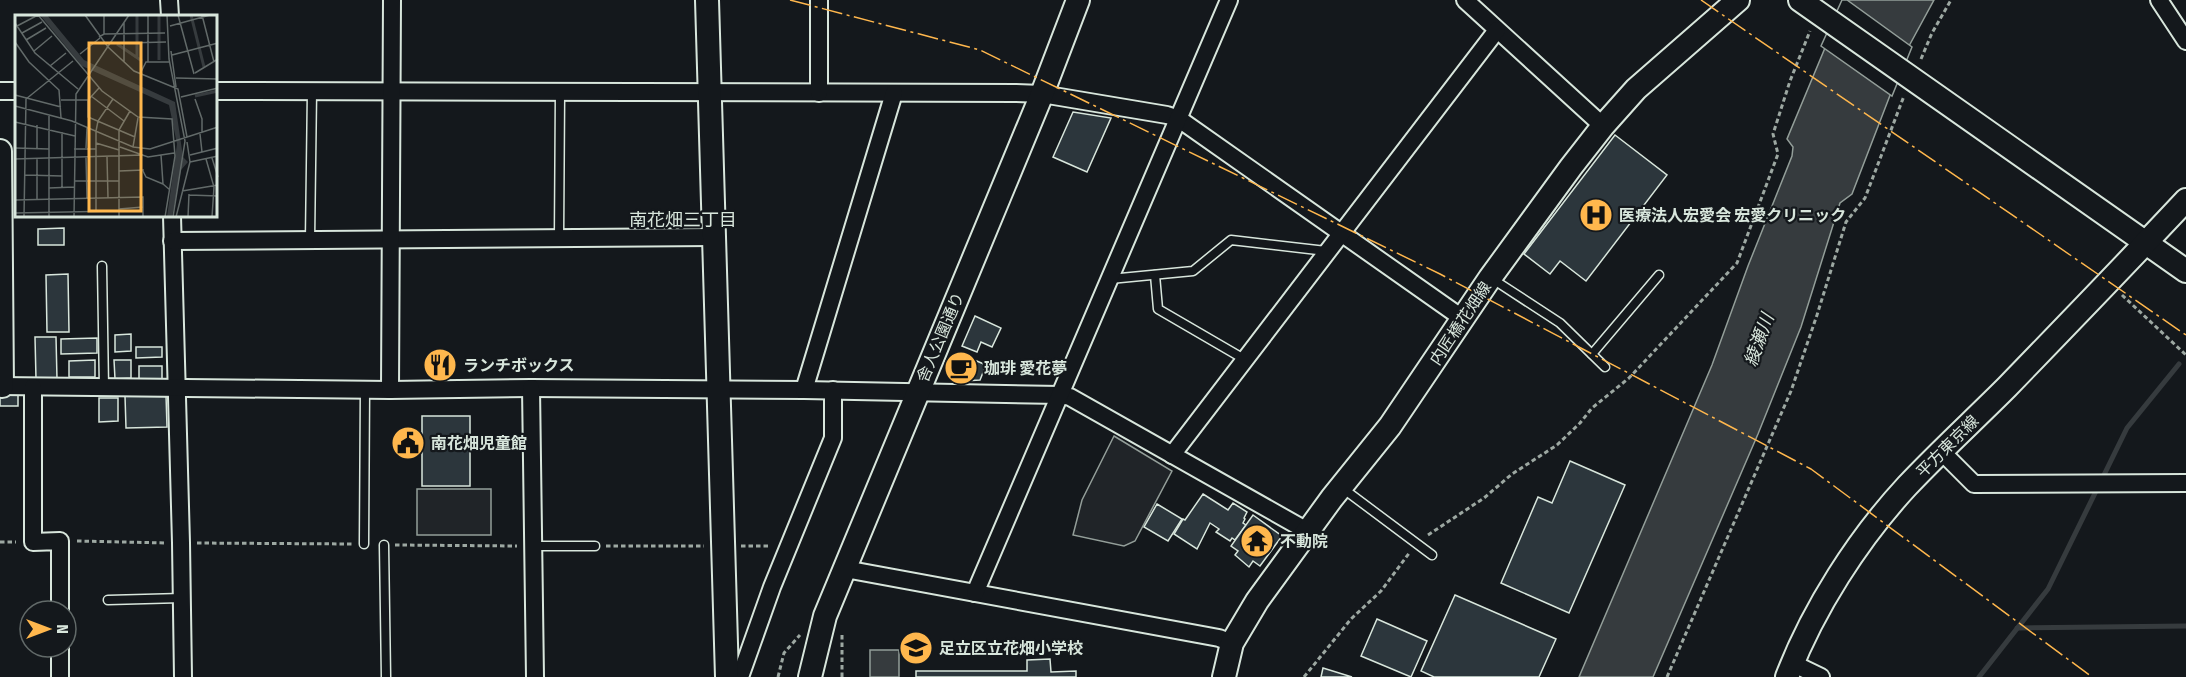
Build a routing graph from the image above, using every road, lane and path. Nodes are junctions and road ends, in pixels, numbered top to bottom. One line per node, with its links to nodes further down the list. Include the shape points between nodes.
1 (169, 0): 12 (street)
2 (392, 0): 18 (street)
3 (707, 0): 20 (main road)
4 (819, 0): 21 (street)
5 (1078, 0): 23 (main road, 舎人公園通り)
6 (1229, 0): 24 (street)
7 (1465, 0): 13 (street)
8 (1738, 0): 25 (main road, 内匠橋花畑線, via 1636,89)
9 (1800, 0): 15 (main road)
10 (1951, 0): 15 (path)
11 (2158, 0): 14 (street)
12 (170, 15)
13 (1497, 30): 25 (street); 30 (street)
14 (2186, 41)
15 (1911, 78): 36 (main road); 96 (path, via 1865,198 1846,222 1791,391)
16 (218, 91): 17 (street)
17 (312, 91): 18 (street); 34 (lane)
18 (392, 91): 19 (street); 33 (street)
19 (560, 92): 20 (street); 32 (lane)
20 (710, 93): 21 (street); 31 (main road)
21 (819, 93): 22 (street)
22 (894, 93): 23 (street); 58 (street)
23 (1042, 94): 24 (street); 60 (main road, 舎人公園通り)
24 (1179, 119): 30 (street); 43 (street)
25 (1603, 126): 42 (main road, 内匠橋花畑線)
26 (0, 151): 28 (main road)
27 (2186, 200): 36 (main road, 平方東京線)
28 (4, 216): 50 (main road)
29 (172, 218): 35 (street)
30 (1341, 231): 37 (street); 45 (street)
31 (713, 237): 32 (street); 57 (main road)
32 (559, 238): 33 (street)
33 (391, 239): 34 (street); 56 (street)
34 (310, 240): 35 (street)
35 (172, 241): 52 (street)
36 (2145, 244): 39 (main road); 44 (main road, 平方東京線)
37 (1326, 251): 40 (lane, via 1231,240 1193,270); 48 (street)
38 (102, 266): 54 (lane)
39 (2186, 271)
40 (1155, 274): 43 (lane); 48 (lane, via 1158,309)
41 (1659, 274): 46 (lane)
42 (1490, 278): 45 (main road, 内匠橋花畑線); 46 (lane, via 1560,323)
43 (1110, 279): 61 (street)
44 (2108, 282): 47 (path); 62 (main road, 平方東京線)
45 (1462, 318): 65 (main road, 内匠橋花畑線, via 1390,426)
46 (1592, 354): 49 (lane)
47 (2186, 355)
48 (1244, 359): 63 (street)
49 (1605, 367)
50 (1, 386): 51 (street)
51 (33, 387): 54 (street); 67 (street, via 33,542)
52 (177, 387): 54 (street); 55 (street); 68 (street)
53 (531, 387): 56 (street); 57 (street); 71 (street)
54 (104, 388)
55 (364, 389): 56 (street); 69 (lane)
56 (390, 390)
57 (718, 390): 58 (street); 73 (main road)
58 (804, 390): 59 (street)
59 (833, 390): 60 (street); 74 (street, via 833,438)
60 (918, 391): 61 (street); 76 (main road, 舎人公園通り)
61 (1060, 395): 63 (street); 77 (street)
62 (1942, 452): 64 (street, via 1974,484); 85 (main road, 平方東京線, via 1874,525 1810,624)
63 (1172, 455): 66 (street)
64 (2186, 483)
65 (1341, 487): 66 (main road, 内匠橋花畑線); 75 (lane)
66 (1308, 532): 83 (main road, 内匠橋花畑線, via 1257,600)
67 (60, 541): 68 (path); 79 (street)
68 (182, 543): 69 (path); 78 (street)
69 (364, 544)
70 (384, 544): 71 (path); 88 (lane)
71 (534, 546): 72 (lane); 89 (street)
72 (595, 546): 73 (path)
73 (723, 546): 74 (path); 90 (main road)
74 (790, 546): 91 (street)
75 (1432, 555)
76 (845, 569): 77 (street); 93 (main road, 舎人公園通り, via 825,616)
77 (975, 593): 83 (street)
78 (182, 598): 80 (lane); 87 (street)
79 (60, 599)
80 (108, 600)
81 (842, 628): 94 (path)
82 (803, 632): 92 (path, via 784,653)
83 (1232, 643): 95 (main road, 内匠橋花畑線)
84 (60, 659): 86 (street)
85 (1789, 670): 97 (street)
86 (60, 677)
87 (183, 677)
88 (386, 677)
89 (535, 677)
90 (727, 677)
91 (740, 677)
92 (778, 677)
93 (810, 677)
94 (842, 677)
95 (1224, 677)
96 (1667, 677)
97 (1821, 677)

